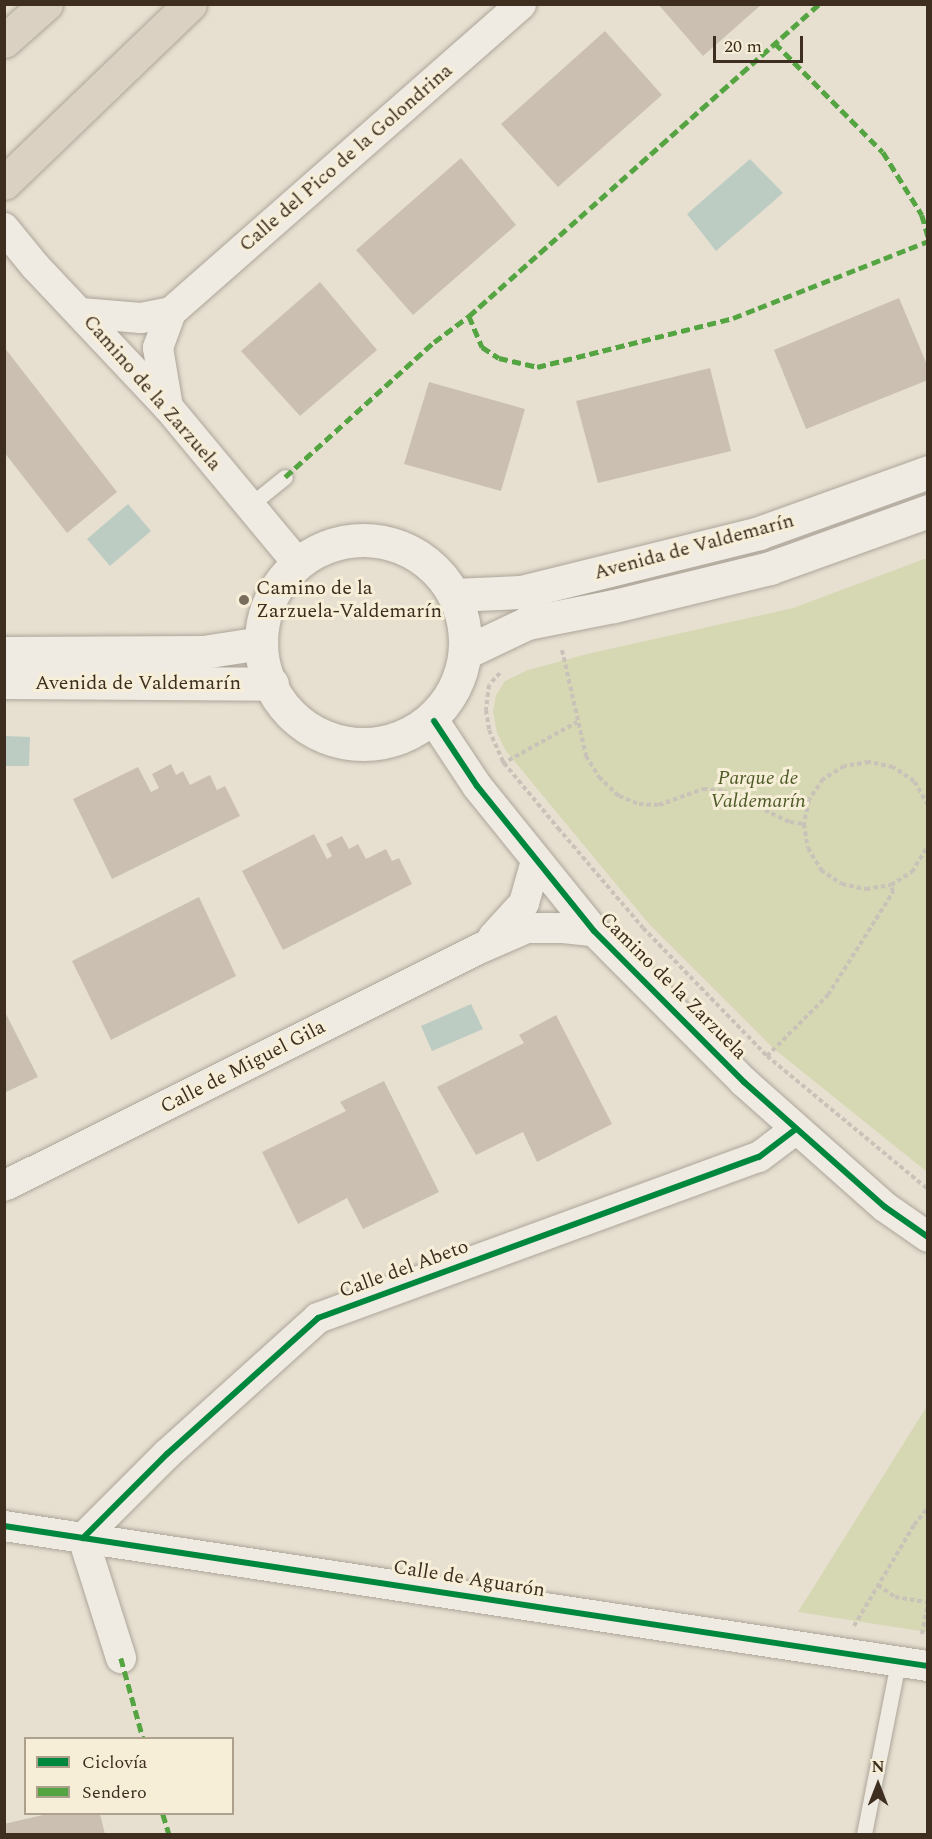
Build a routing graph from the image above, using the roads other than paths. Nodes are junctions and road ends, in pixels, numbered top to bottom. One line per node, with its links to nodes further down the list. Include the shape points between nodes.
1 (46, 4): 5 (highway)
2 (170, 4): 6 (highway)
3 (190, 4): 7 (highway)
4 (520, 4): 9 (street, Calle del Pico de la Golondrina)
5 (4, 41)
6 (4, 152)
7 (4, 183)
8 (4, 228): 10 (street, Camino de la Zarzuela)
9 (171, 312): 10 (street, via 141,318); 11 (street, Calle del Pico de la Golondrina, via 158,348)
10 (81, 313): 11 (street, Camino de la Zarzuela)
11 (168, 407): 14 (street, Camino de la Zarzuela)
12 (927, 471): 17 (street, Avenida de Valdemarín, via 759,533 521,592)
13 (285, 477): 14 (lane)
14 (249, 506): 16 (street, Camino de la Zarzuela)
15 (927, 511): 19 (street, Avenida de Valdemarín, via 770,568 527,623)
16 (296, 561): 17 (street, via 328,544 385,542 432,566); 18 (street, via 265,606)
17 (454, 595): 19 (street)
18 (261, 644): 20 (street, Avenida de Valdemarín, via 203,652); 22 (street, via 262,665)
19 (466, 652): 23 (street, via 457,690)
20 (4, 653)
21 (4, 682): 22 (street, Avenida de Valdemarín)
22 (272, 684): 23 (street, via 287,712 332,741 385,744)
23 (434, 721): 24 (street, Camino de la Zarzuela, via 477,786)
24 (536, 861): 25 (street, Camino de la Zarzuela); 26 (street, Calle de Miguel Gila, via 524,903)
25 (594, 931): 26 (street, Calle de Miguel Gila, via 526,928); 27 (street, Camino de la Zarzuela)
26 (481, 948): 28 (street, Calle de Miguel Gila)
27 (796, 1129): 29 (street, Camino de la Zarzuela, via 885,1207); 31 (street, Calle del Abeto, via 759,1157 318,1318 167,1454)
28 (4, 1186)
29 (927, 1238)
30 (4, 1526): 31 (street, Calle de Aguarón)
31 (83, 1538): 32 (street); 33 (street, Calle de Aguarón)
32 (121, 1658)
33 (898, 1662): 34 (street, Calle de Aguarón); 35 (lane)
34 (927, 1666)
35 (864, 1834)

